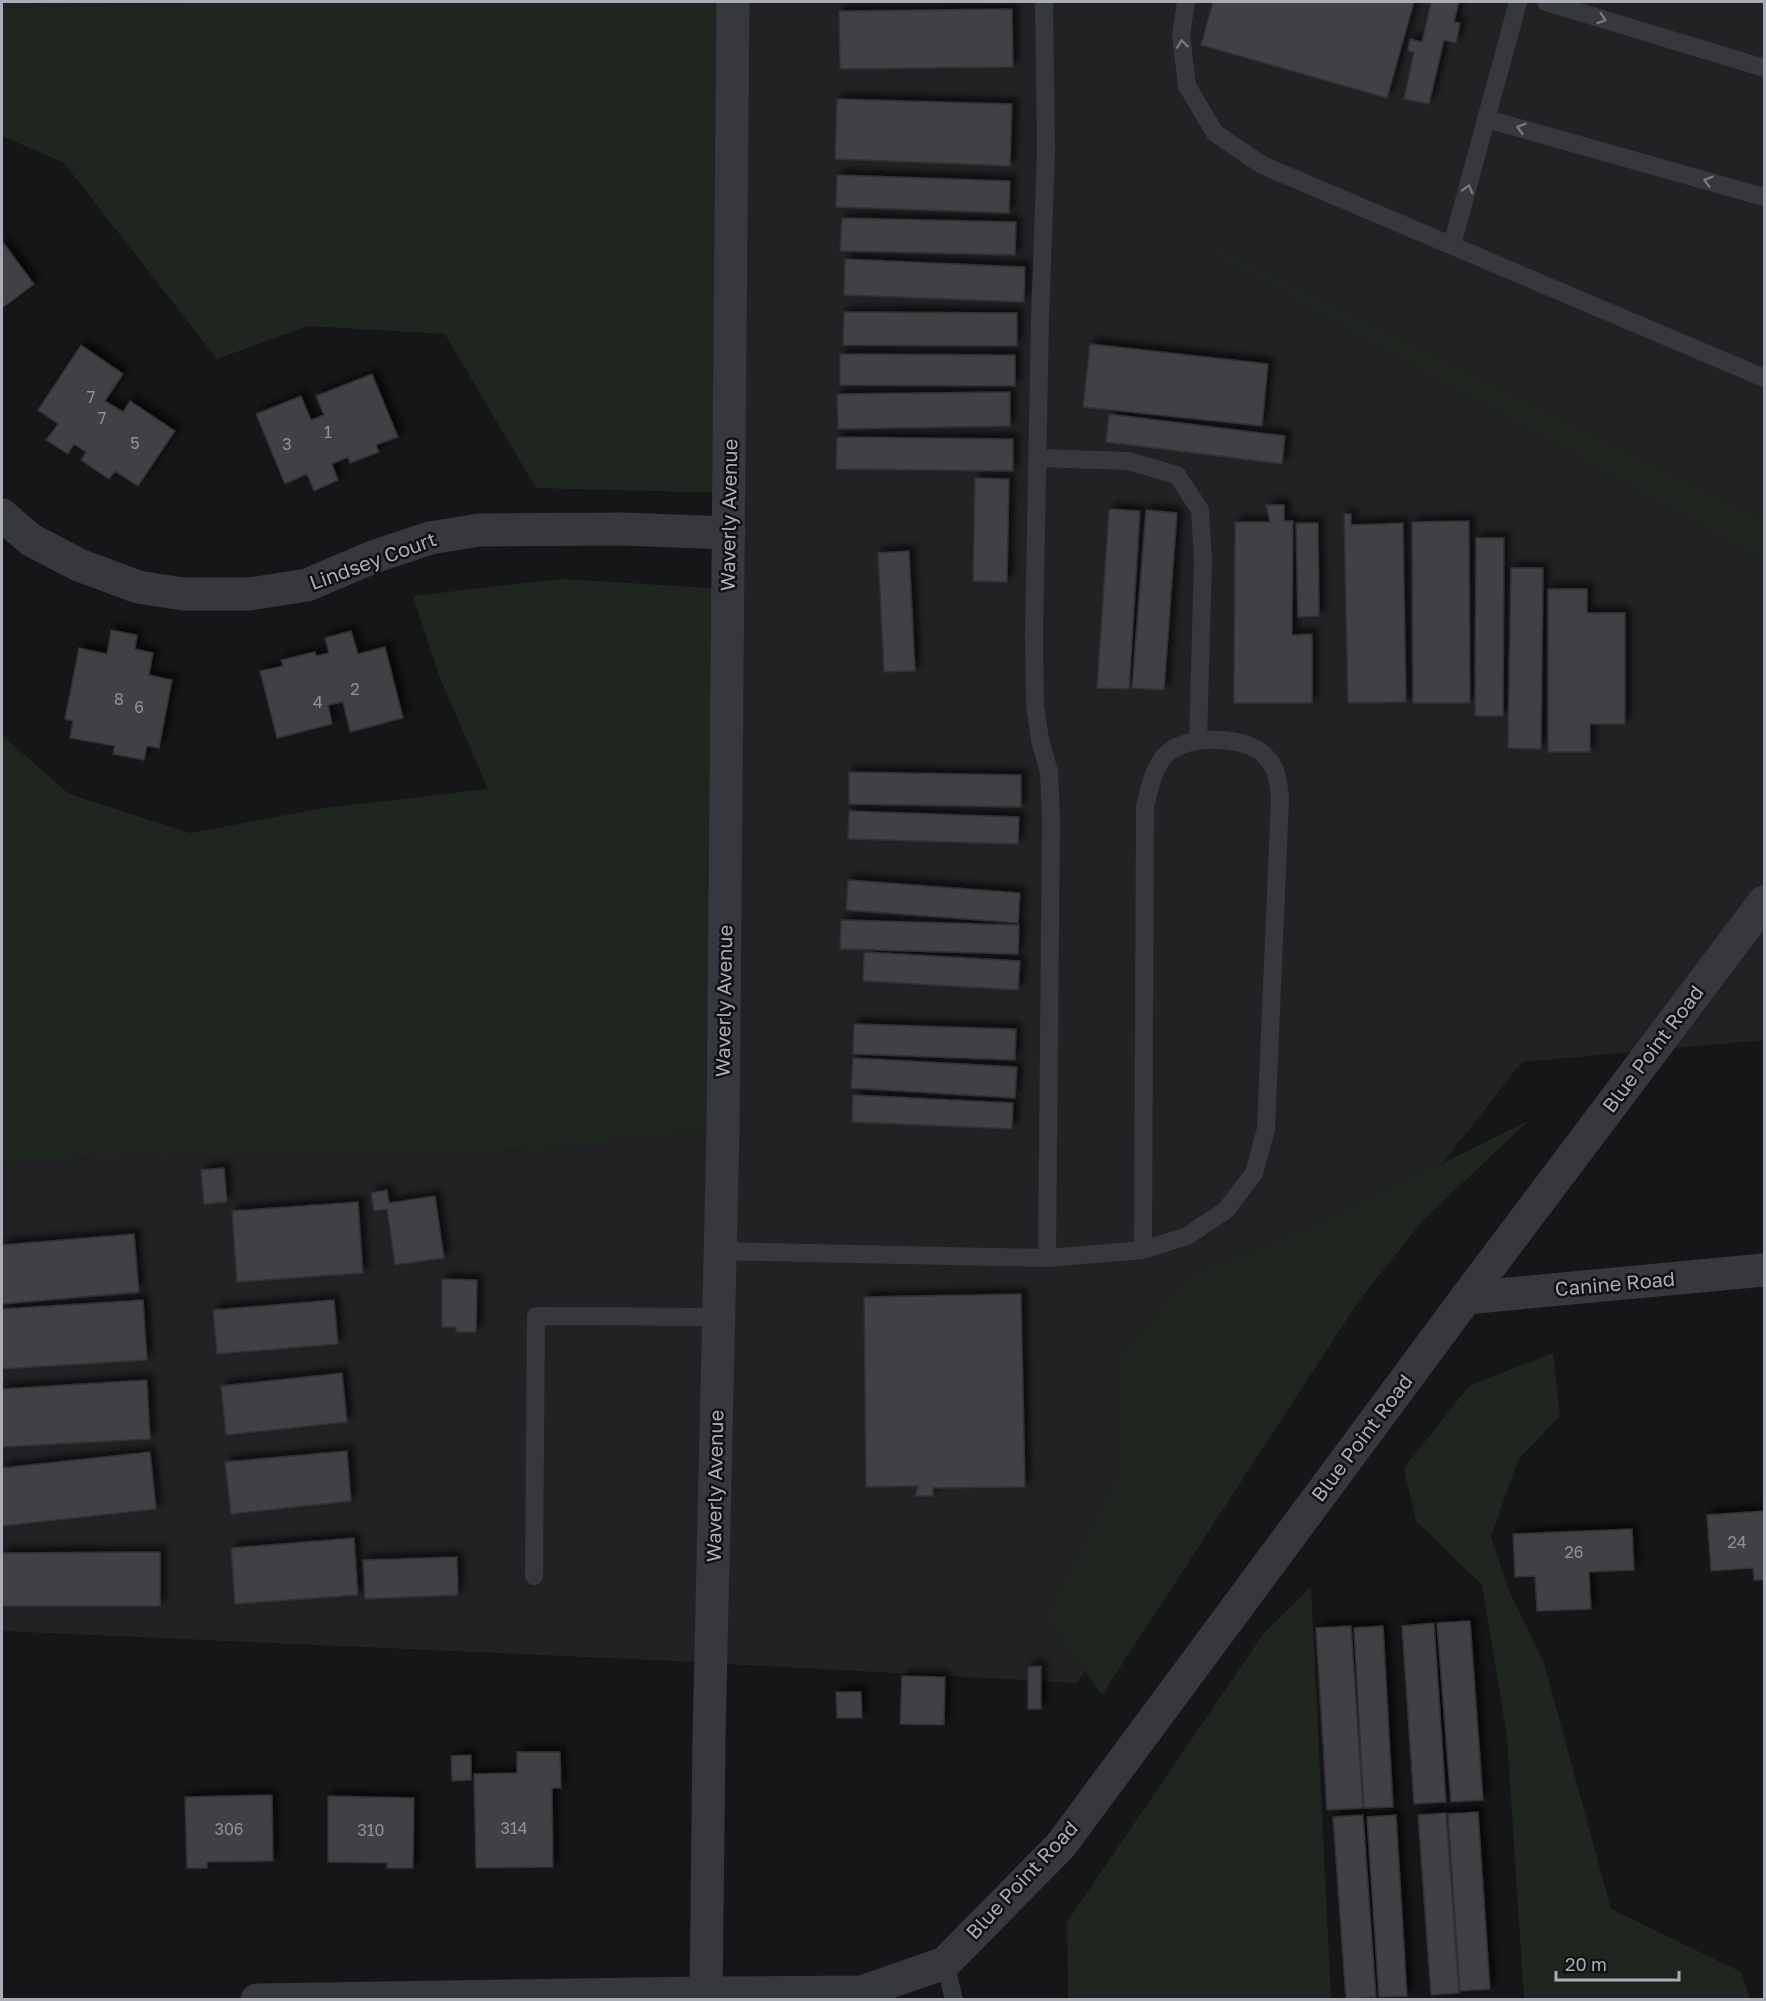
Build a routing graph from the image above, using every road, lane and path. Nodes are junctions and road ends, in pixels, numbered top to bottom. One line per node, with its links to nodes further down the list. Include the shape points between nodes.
1 (733, 2): 13 (street, Waverly Avenue)
2 (1044, 2): 11 (lane, via 1046,151)
3 (1186, 2): 9 (lane, one-way to 3, via 1262,165 1215,133 1187,86 1181,35)
4 (1518, 2): 7 (lane)
5 (1546, 2): 6 (lane, one-way to 6)
6 (1764, 68)
7 (1487, 118): 8 (lane, one-way to 7); 9 (lane, one-way to 7)
8 (1764, 197)
9 (1452, 246): 10 (lane)
10 (1764, 378)
11 (1038, 458): 14 (lane, via 1128,461 1177,476 1200,510 1203,559); 18 (lane, via 1035,705 1049,772 1051,818)
12 (2, 515): 13 (street, Lindsey Court, via 31,540 79,565 138,587 183,594 250,594 307,585 430,538 480,530)
13 (729, 533): 17 (street, Waverly Avenue)
14 (1198, 740): 16 (lane, via 1177,746 1162,758 1150,783 1145,807); 16 (lane, via 1233,741 1261,752 1278,773 1266,1129 1254,1173 1226,1210 1187,1236)
15 (1764, 902): 20 (street, Blue Point Road)
16 (1143, 1250): 18 (lane)
17 (720, 1251): 18 (lane); 21 (street, Waverly Avenue)
18 (1047, 1258)
19 (1764, 1270): 20 (street, Canine Road)
20 (1466, 1298): 23 (street, Blue Point Road, via 1061,1845)
21 (719, 1317): 22 (lane, via 536,1316); 24 (street, Waverly Avenue)
22 (534, 1576)
23 (945, 1963): 24 (street, via 861,1992); 26 (lane)
24 (706, 1996): 25 (street)
25 (256, 2000)
26 (954, 2000)

